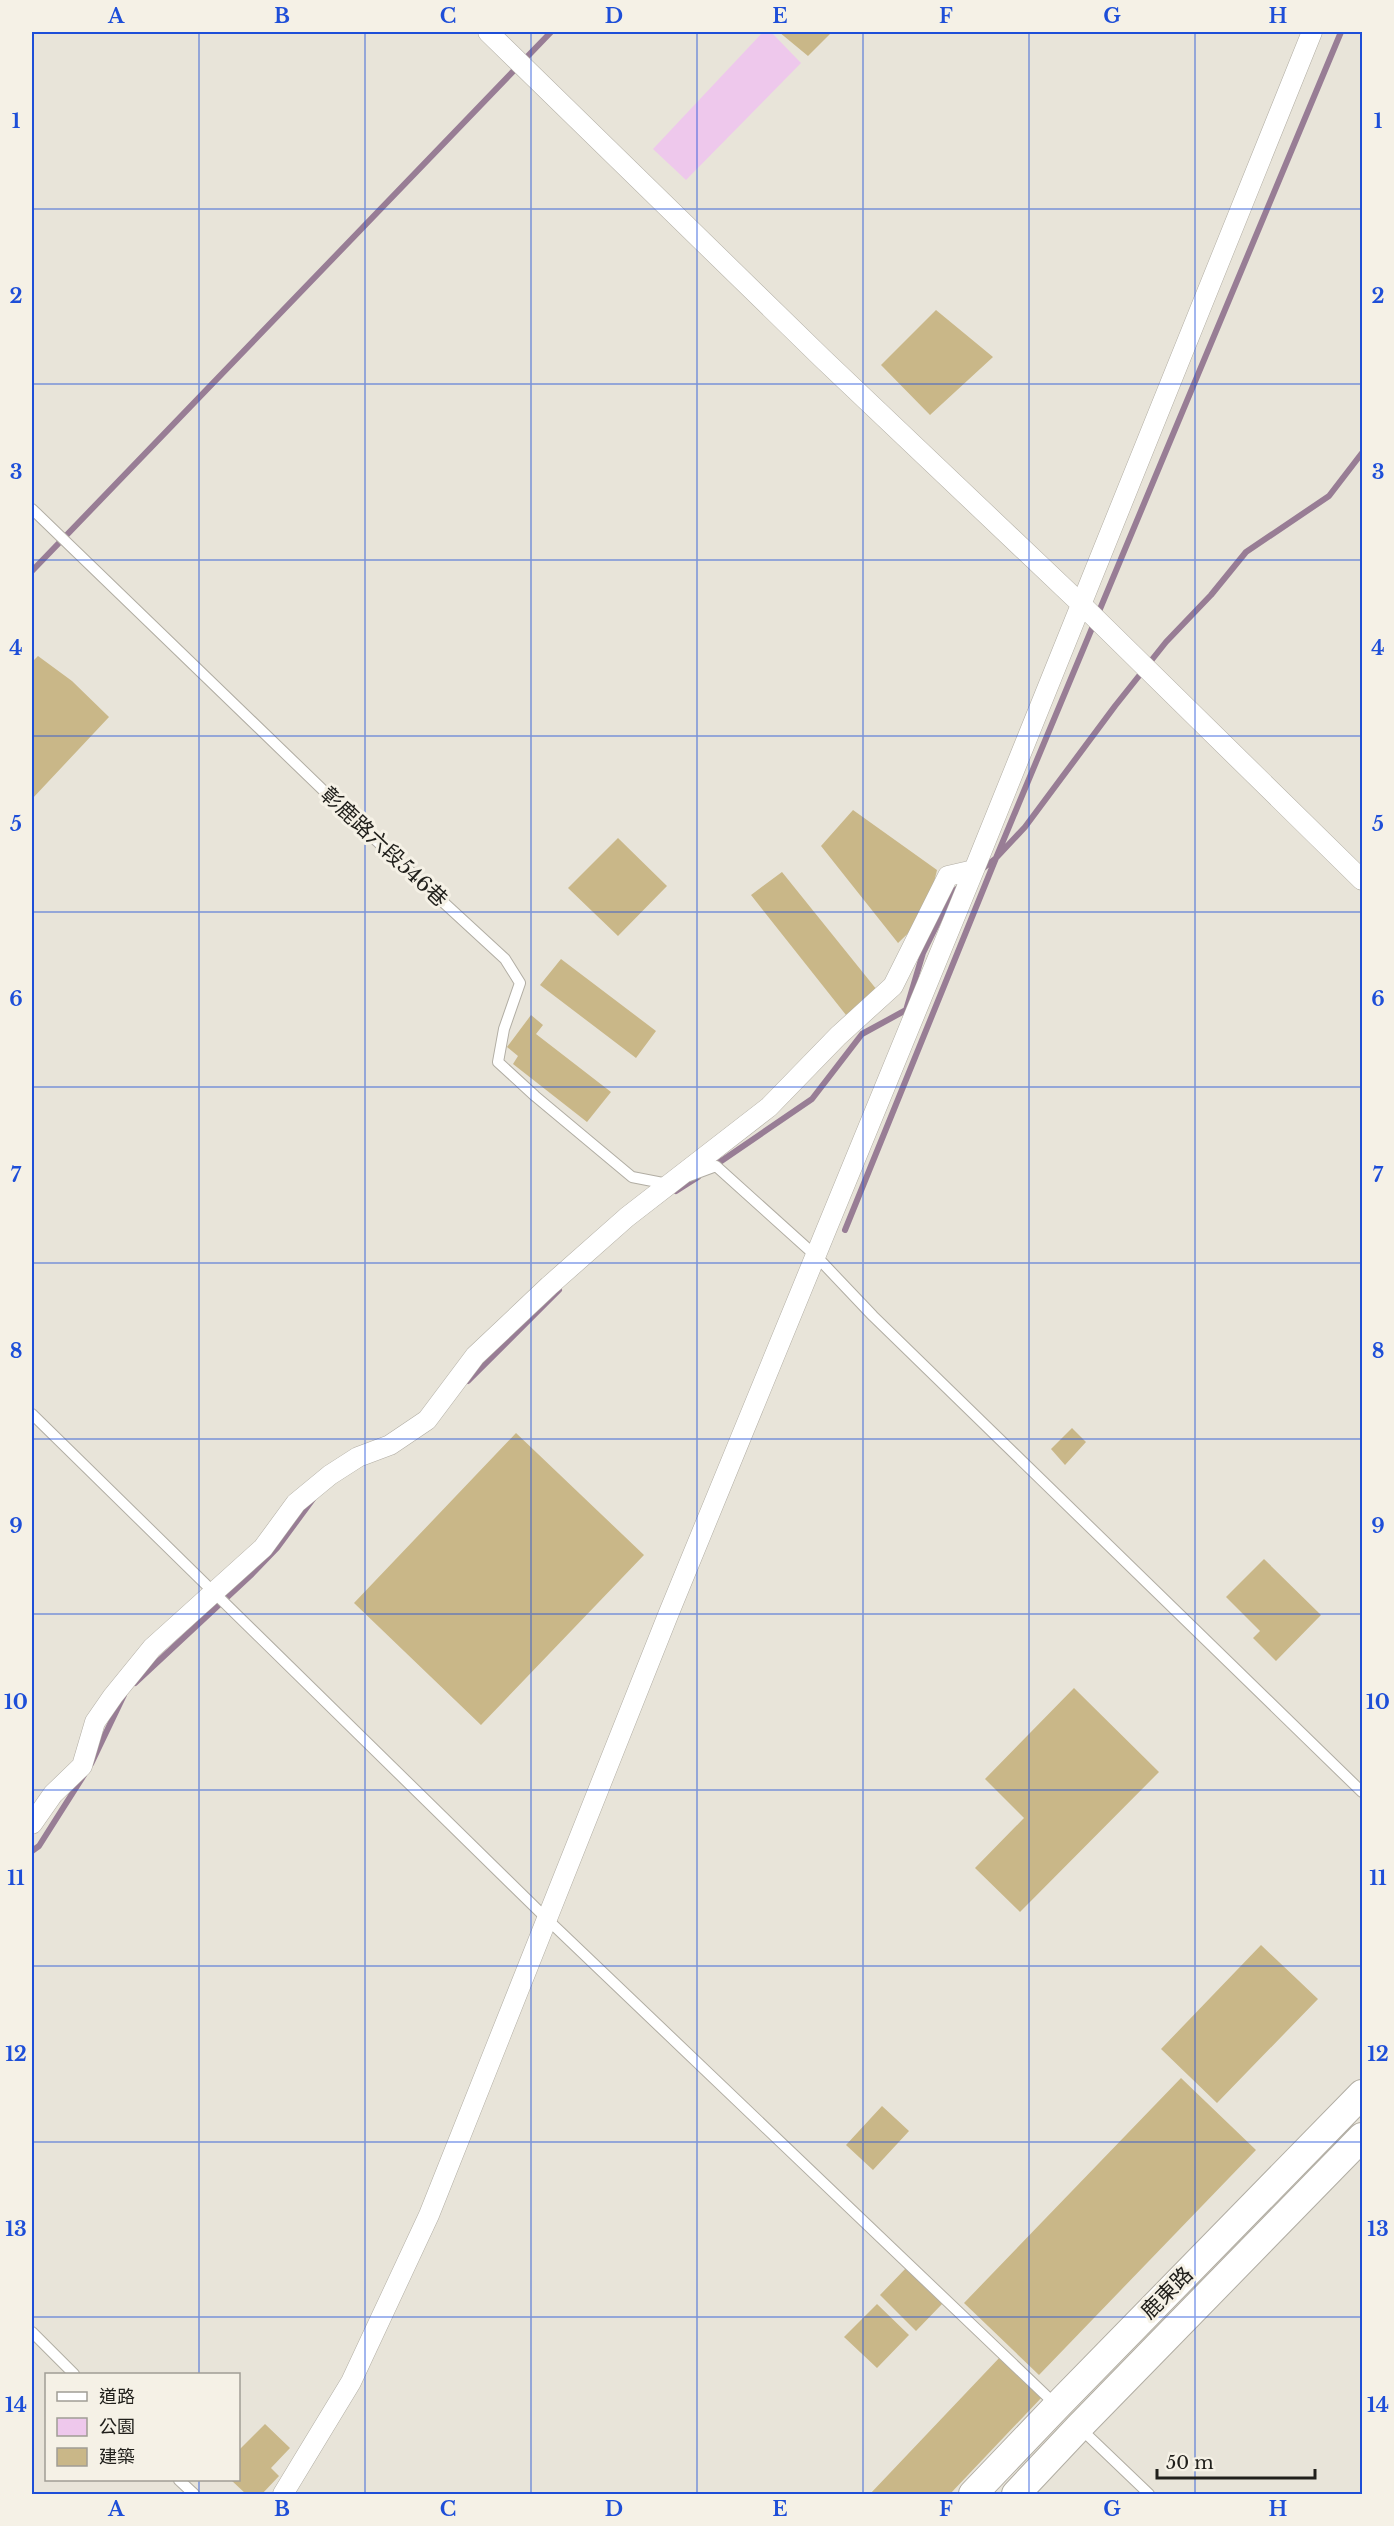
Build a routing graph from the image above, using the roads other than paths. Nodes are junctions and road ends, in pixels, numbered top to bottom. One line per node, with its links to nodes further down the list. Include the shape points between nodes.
1 (488, 32): 4 (street)
2 (1312, 32): 4 (street)
3 (32, 509): 7 (lane, 彰鹿路六段546巷, via 354,820 505,959 520,983 504,1029 498,1062 632,1177)
4 (1082, 605): 5 (street); 6 (street)
5 (974, 870): 7 (street, via 948,876 893,986 769,1107); 8 (street)
6 (1362, 880)
7 (667, 1184): 8 (lane, via 716,1166); 10 (street, via 474,1356 427,1420 390,1445 330,1475 296,1503 263,1548)
8 (817, 1257): 11 (lane); 13 (street, via 668,1616)
9 (32, 1414): 10 (lane)
10 (215, 1592): 12 (street, via 152,1648 113,1696 95,1722 82,1766 53,1794); 13 (lane)
11 (1362, 1792)
12 (32, 1824)
13 (548, 1920): 18 (lane); 21 (street, via 424,2225 351,2382)
14 (1362, 2094): 18 (street, 鹿東路)
15 (1362, 2137): 18 (street, 鹿東路)
16 (32, 2332): 17 (lane)
17 (73, 2373)
18 (1068, 2416): 22 (street, 鹿東路); 23 (street, 鹿東路); 24 (lane)
19 (180, 2481): 20 (lane)
20 (194, 2494)
21 (283, 2494)
22 (973, 2494)
23 (1016, 2494)
24 (1149, 2494)

